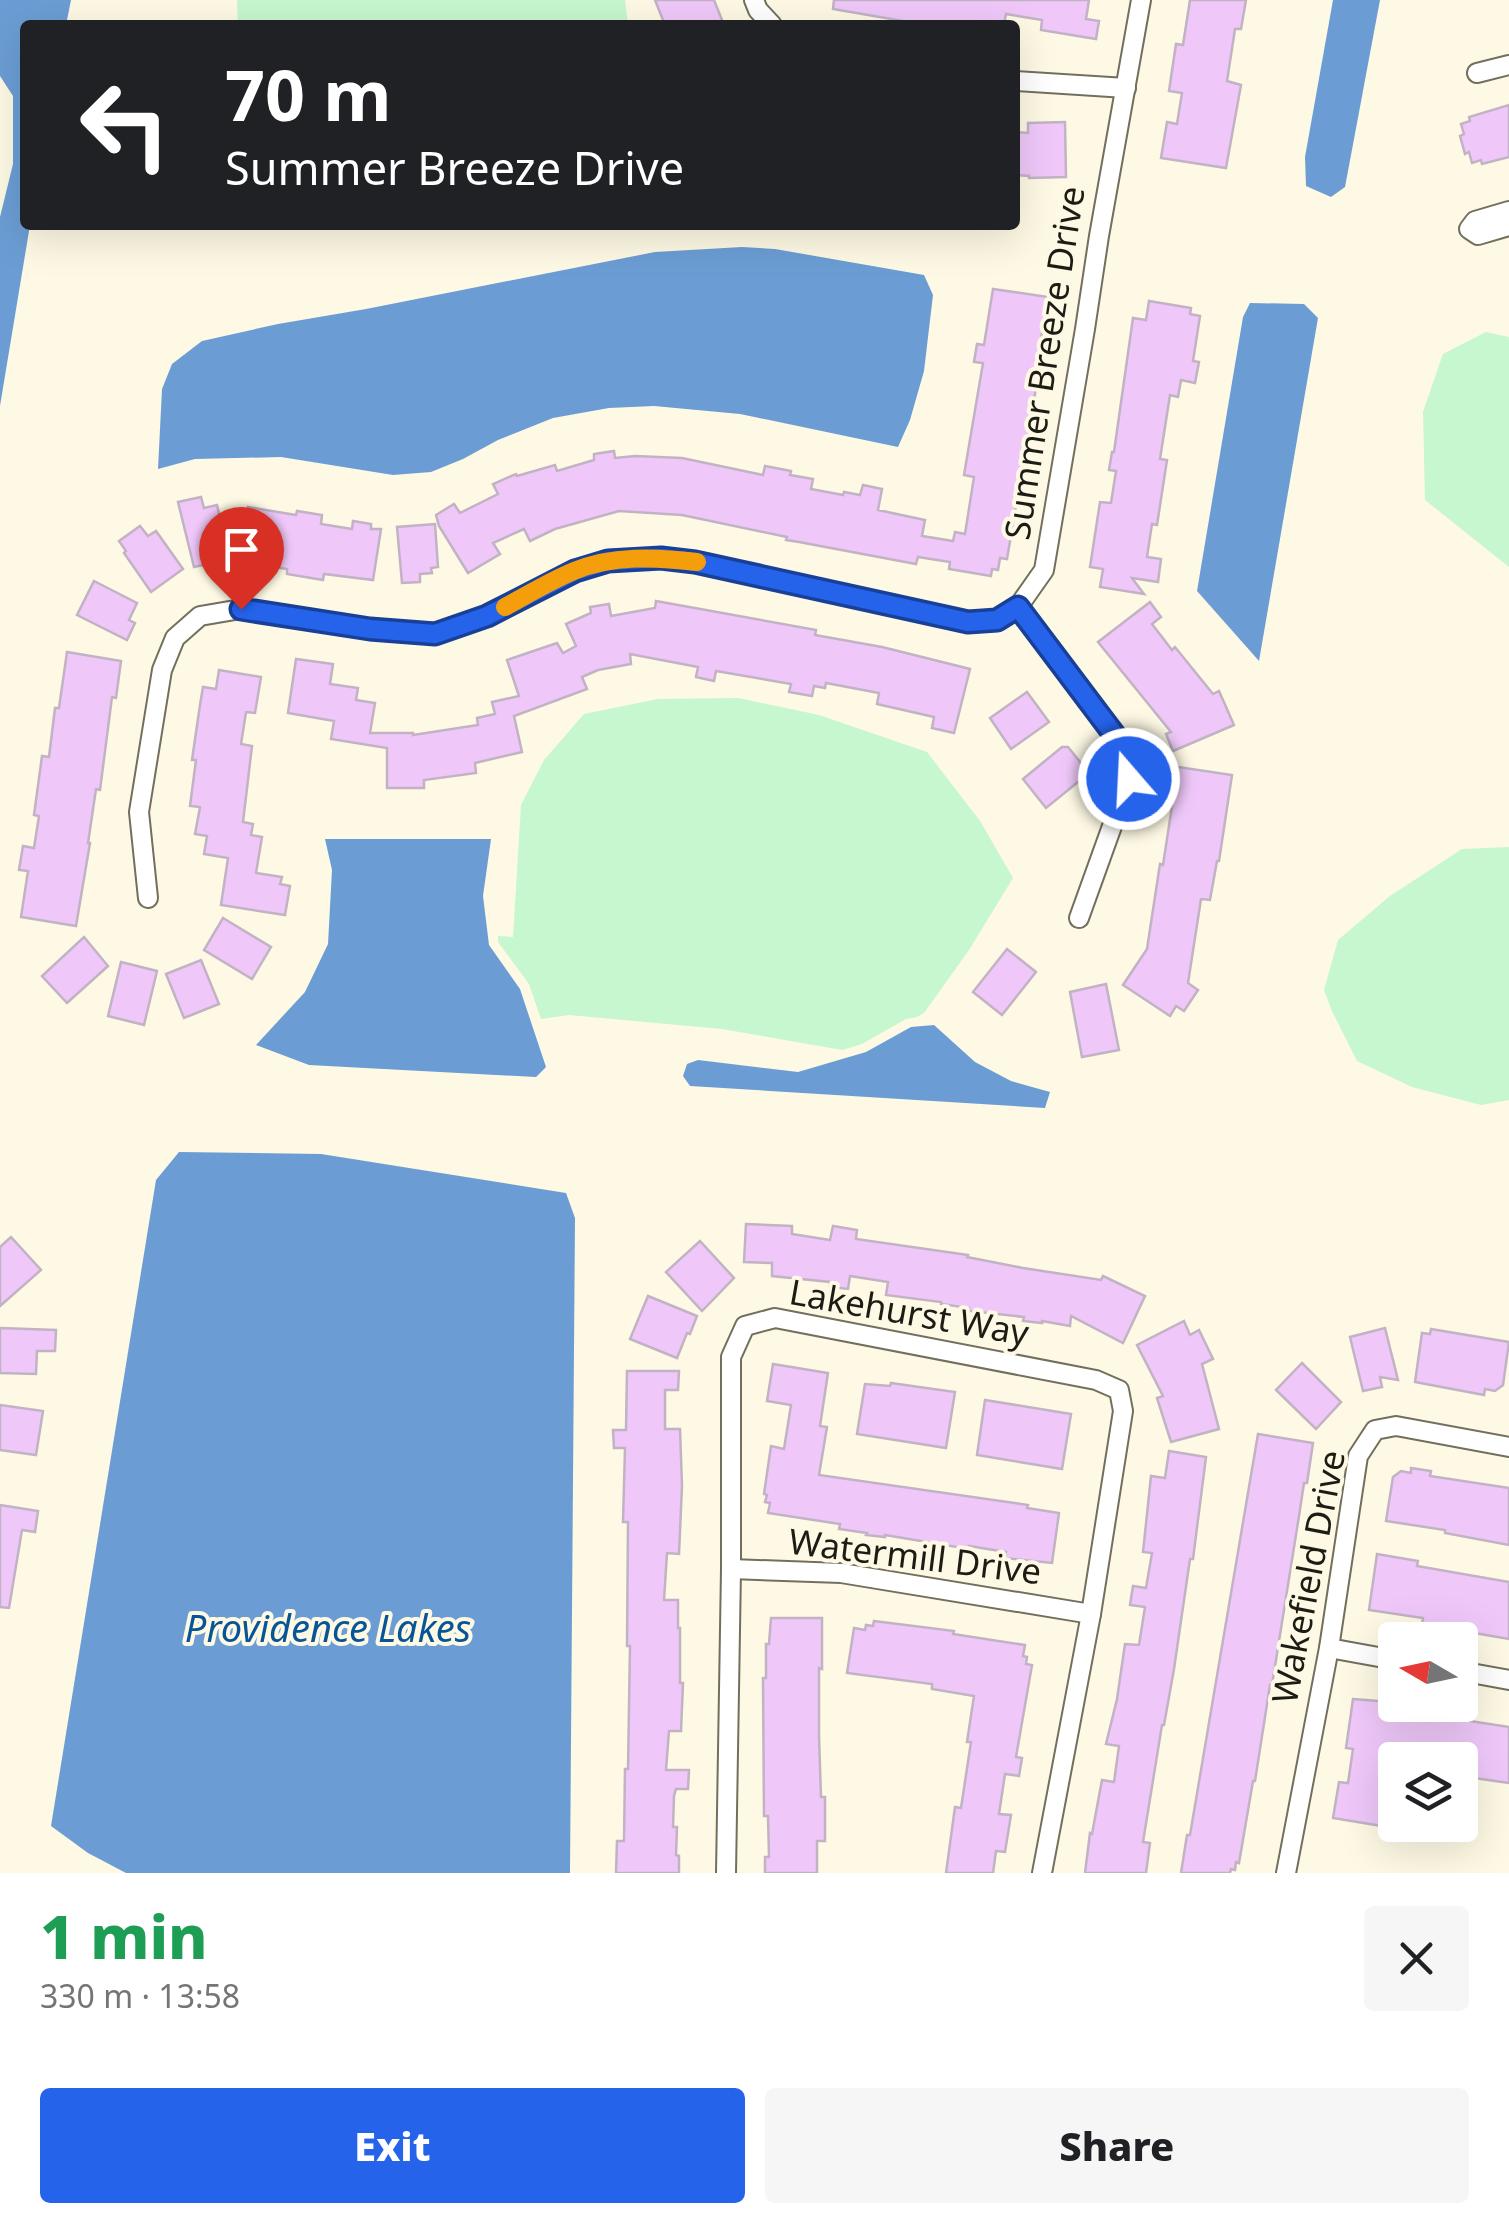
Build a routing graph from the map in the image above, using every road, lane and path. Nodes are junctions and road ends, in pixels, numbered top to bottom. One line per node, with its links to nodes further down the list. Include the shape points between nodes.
1 (1141, 0): 5 (street, Summer Breeze Drive)
2 (1509, 65): 3 (street)
3 (1478, 73)
4 (1020, 80): 5 (street)
5 (1126, 88): 8 (street, Summer Breeze Drive, via 1044,570)
6 (1509, 211): 7 (street, via 1474,221 1469,229 1478,235)
7 (1509, 226)
8 (1018, 607): 9 (street, via 997,620 968,622 661,558 575,571 435,634 241,609 200,616 175,638 162,670 139,812); 10 (street, via 1125,749 1129,779)
9 (148, 898)
10 (1079, 918)
11 (1509, 1446): 14 (street, Wakefield Drive, via 1396,1426 1375,1430 1358,1456)
12 (732, 1569): 13 (street, Watermill Drive, via 841,1572); 13 (street, Lakehurst Way, via 731,1357 744,1326 775,1318 1096,1380 1119,1390 1124,1411); 18 (street, Lakehurst Way)
13 (1090, 1614): 19 (street, Lakehurst Way)
14 (1328, 1648): 15 (street); 20 (street, Wakefield Drive)
15 (1378, 1657)
16 (1478, 1675): 17 (street)
17 (1509, 1680)
18 (726, 1873)
19 (1042, 1873)
20 (1286, 1873)

